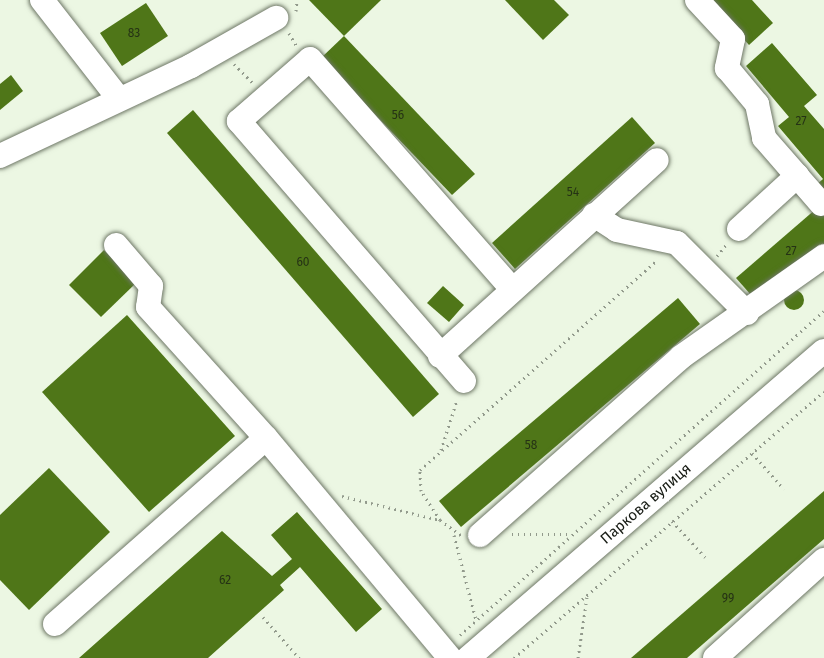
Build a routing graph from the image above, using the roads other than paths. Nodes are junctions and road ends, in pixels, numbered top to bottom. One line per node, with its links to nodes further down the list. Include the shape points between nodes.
1 (42, 0): 4 (street)
2 (696, 0): 7 (street, via 733,39 727,68 757,104 764,138)
3 (276, 18): 4 (street)
4 (119, 99): 5 (street)
5 (0, 156)
6 (657, 160): 9 (street)
7 (797, 176): 8 (street); 10 (street)
8 (821, 204)
9 (594, 215): 13 (street); 14 (street, via 616,230 677,243)
10 (738, 230)
11 (116, 245): 18 (street, via 151,286 148,307)
12 (824, 256): 14 (street)
13 (512, 289): 16 (street); 16 (street, via 310,59 239,121)
14 (747, 313): 19 (street, via 681,357)
15 (824, 351): 23 (street, Паркова вулиця)
16 (440, 356): 17 (street)
17 (464, 381)
18 (266, 438): 21 (street); 22 (street)
19 (480, 535)
20 (824, 560): 24 (street)
21 (55, 624)
22 (446, 654)
23 (468, 658)
24 (715, 658)

